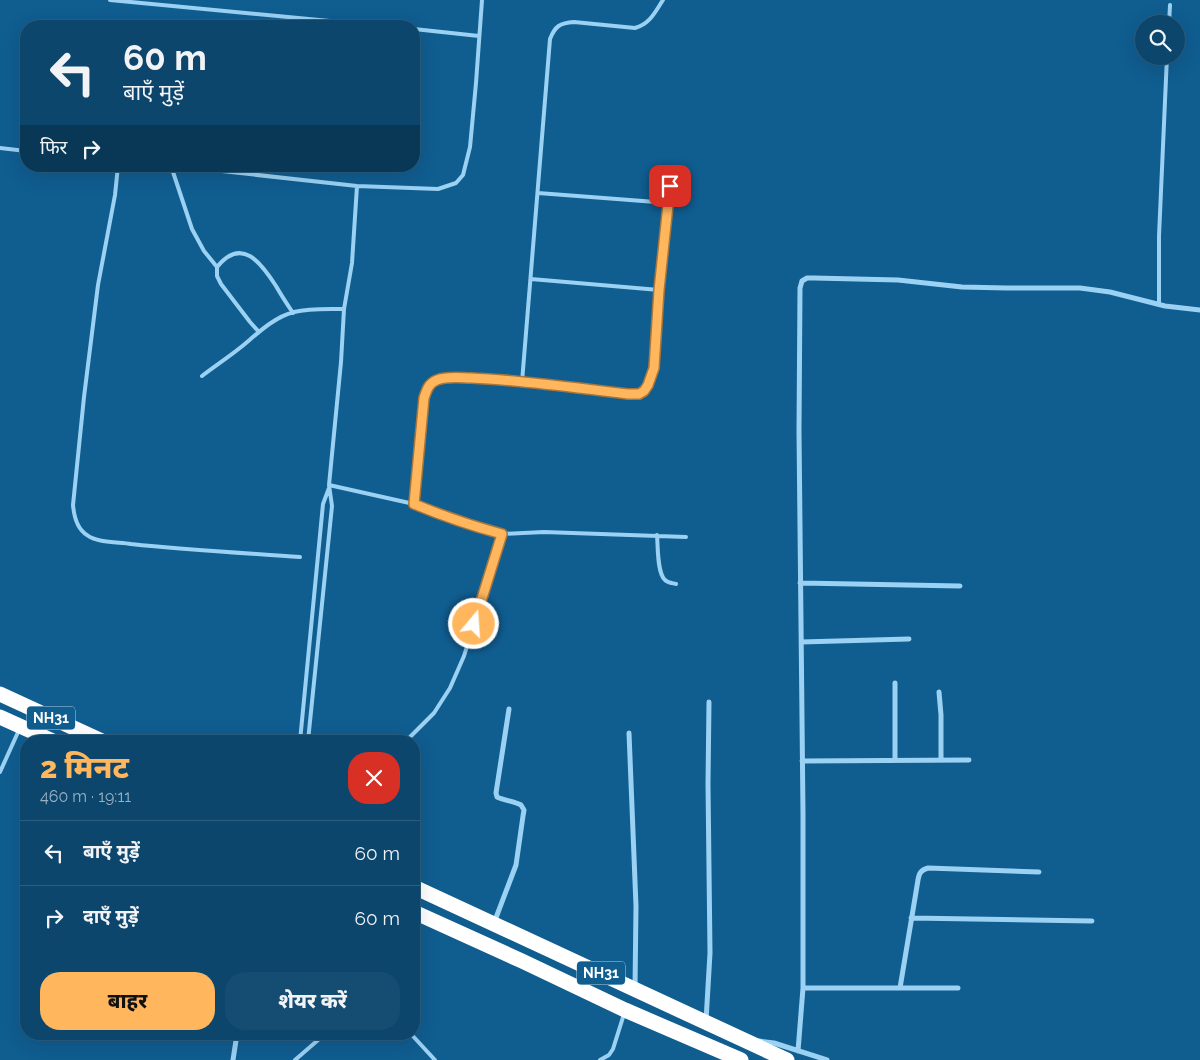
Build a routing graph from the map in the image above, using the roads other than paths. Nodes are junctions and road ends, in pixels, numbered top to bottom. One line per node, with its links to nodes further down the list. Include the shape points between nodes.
1 (110, 0): 6 (lane)
2 (482, 0): 8 (lane)
3 (663, 0): 17 (lane, via 652,18 635,28 564,22 552,32)
4 (1170, 5): 5 (lane)
5 (1169, 15)
6 (319, 20)
7 (420, 30): 8 (lane)
8 (479, 36): 16 (lane, via 470,147 463,175 456,183 438,189)
9 (1167, 65): 22 (lane)
10 (0, 148): 11 (lane)
11 (20, 150)
12 (672, 169): 18 (lane)
13 (117, 172): 34 (lane, via 98,285 84,396 73,505 78,526 96,540)
14 (173, 172): 19 (lane, via 192,229)
15 (230, 172): 16 (lane)
16 (357, 186): 23 (lane, via 352,264)
17 (538, 193): 18 (lane); 20 (lane)
18 (669, 203): 21 (lane)
19 (216, 267): 25 (lane, via 231,254 250,256 263,267); 26 (lane, via 221,284)
20 (531, 279): 21 (lane); 28 (lane)
21 (659, 290): 28 (lane, via 654,368 644,391 628,394)
22 (1159, 305): 24 (street); 35 (street, via 1080,288 962,287 857,278 807,278 802,281 798,431)
23 (344, 308): 25 (lane); 29 (lane)
24 (1200, 310)
25 (293, 312): 26 (lane)
26 (258, 332): 27 (lane)
27 (202, 376)
28 (522, 382): 30 (lane, via 456,378 431,383 424,398)
29 (329, 486): 30 (lane); 50 (lane, via 322,504); 51 (lane, via 332,506)
30 (414, 504): 31 (lane)
31 (502, 534): 32 (lane); 52 (lane, via 464,656 450,688 434,713)
32 (657, 535): 33 (lane); 36 (lane, via 661,573 664,579)
33 (686, 537)
34 (300, 557)
35 (800, 583): 37 (street); 39 (street)
36 (676, 584)
37 (960, 586)
38 (909, 639): 39 (street)
39 (801, 642): 56 (street)
40 (895, 683): 53 (street)
41 (939, 692): 54 (street)
42 (0, 694): 49 (highway, NH31)
43 (709, 702): 69 (street, via 710,953)
44 (508, 709): 63 (street, via 496,793 498,797 521,805 524,816 516,865)
45 (0, 717): 46 (highway, NH31)
46 (20, 726): 48 (highway, NH31); 57 (lane)
47 (629, 733): 67 (street, via 636,906)
48 (40, 735)
49 (89, 735)
50 (301, 735)
51 (309, 735)
52 (412, 735)
53 (895, 760): 54 (street); 56 (street)
54 (941, 760): 55 (street)
55 (969, 760)
56 (802, 761): 64 (street)
57 (0, 772)
58 (1039, 872): 61 (street, via 922,870)
59 (420, 890): 63 (highway, NH31)
60 (420, 915): 68 (highway, NH31)
61 (911, 918): 62 (street); 65 (street)
62 (1092, 921)
63 (494, 924): 67 (highway, NH31)
64 (803, 988): 65 (street); 73 (street)
65 (900, 988): 66 (street)
66 (958, 988)
67 (635, 989): 69 (highway, NH31)
68 (625, 1010): 74 (highway, NH31); 78 (lane, via 613,1049)
69 (706, 1022): 73 (highway, NH31, via 739,1038)
70 (236, 1040): 75 (street)
71 (318, 1040): 76 (lane)
72 (417, 1040): 77 (lane)
73 (792, 1055): 79 (street)
74 (736, 1059)
75 (233, 1060)
76 (295, 1060)
77 (435, 1060)
78 (600, 1060)
79 (826, 1060)

